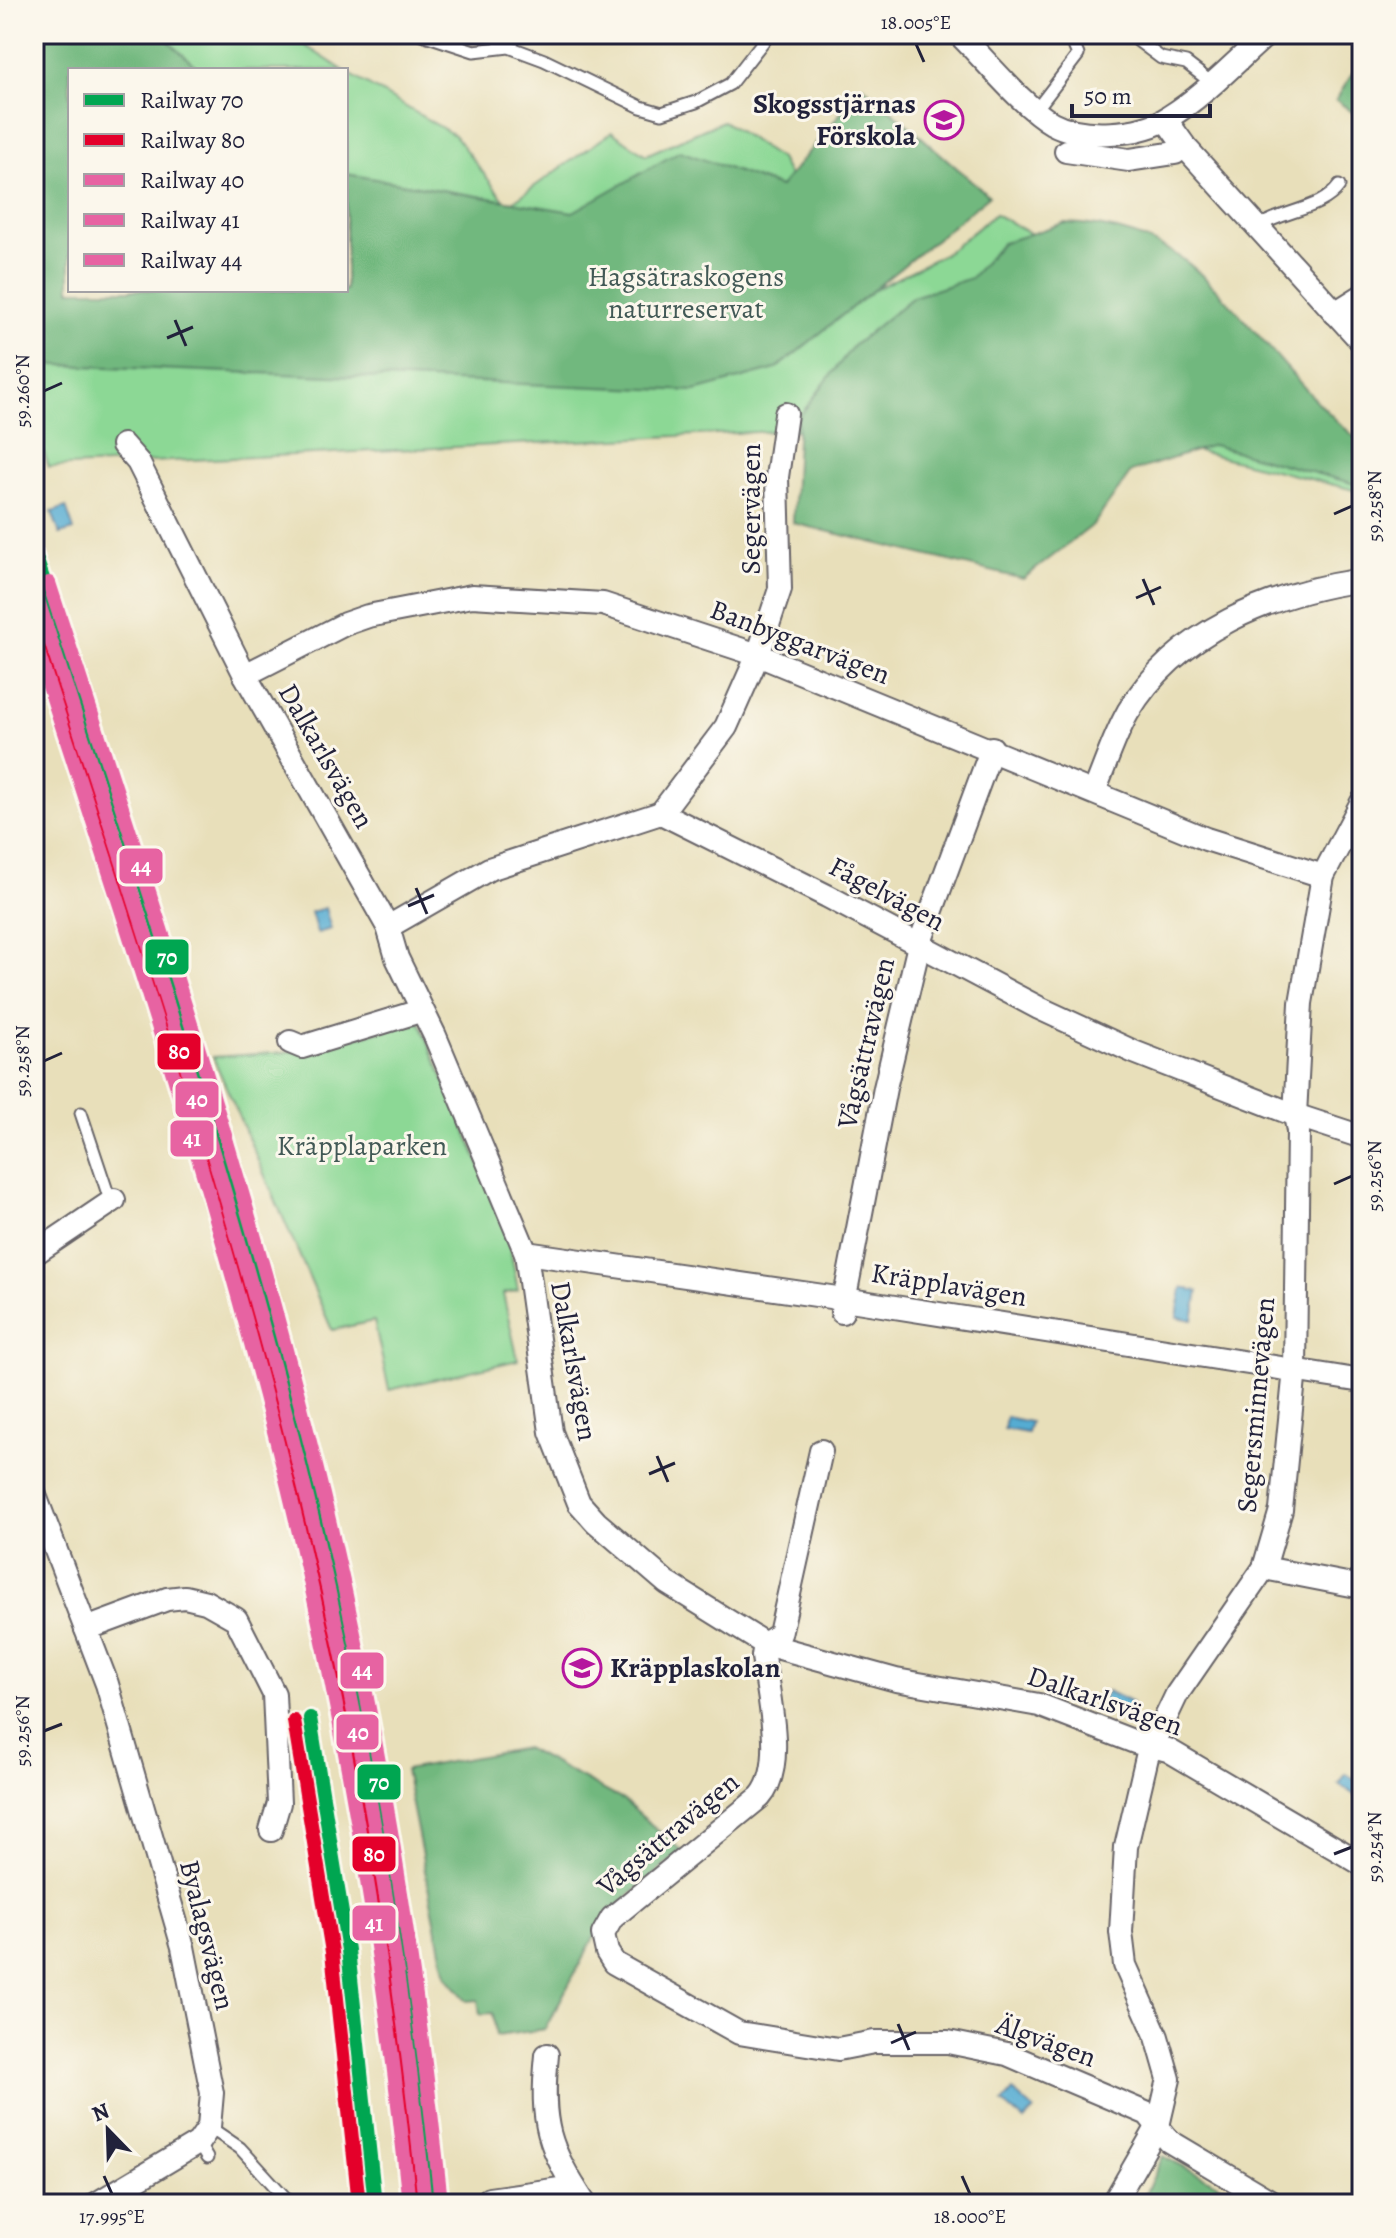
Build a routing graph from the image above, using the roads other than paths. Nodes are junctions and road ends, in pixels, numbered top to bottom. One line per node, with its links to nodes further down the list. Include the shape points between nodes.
1 (422, 34): 2 (lane, via 474,51 509,47 662,113 730,84)
2 (769, 34)
3 (959, 34): 8 (street)
4 (1069, 34): 8 (lane, via 1078,55)
5 (1129, 34): 7 (lane, via 1161,58 1186,63)
6 (1267, 34): 7 (street)
7 (1212, 83): 9 (street)
8 (1036, 110): 9 (street, via 1070,131 1090,134)
9 (1166, 120): 13 (street)
10 (1066, 151): 11 (street, via 1129,160)
11 (1175, 153)
12 (1339, 186): 13 (lane, via 1330,198 1274,215)
13 (1258, 227): 15 (street)
14 (1362, 296): 15 (street)
15 (1335, 313): 16 (street)
16 (1362, 342)
17 (786, 414): 20 (street, Segervägen, via 777,477 781,581)
18 (123, 445): 21 (street, Dalkarlsvägen, via 138,462)
19 (1362, 580): 23 (street, via 1296,591 1244,610 1170,662 1127,714)
20 (758, 655): 21 (street, Banbyggarvägen, via 603,604 472,596 353,620); 22 (street, Banbyggarvägen); 25 (street, Segervägen, via 726,727)
21 (245, 675): 27 (street, Dalkarlsvägen)
22 (992, 748): 23 (street, Banbyggarvägen); 28 (street, Vågsättravägen)
23 (1094, 792): 26 (street, Banbyggarvägen, via 1206,839)
24 (1362, 802): 26 (street, Segersminnevägen)
25 (661, 813): 27 (street, via 489,869); 28 (street, Fågelvägen)
26 (1323, 876): 32 (street, Segersminnevägen, via 1301,1003)
27 (388, 927): 29 (street, Dalkarlsvägen)
28 (919, 945): 32 (street, Fågelvägen, via 1134,1052); 37 (street, Vågsättravägen)
29 (420, 1011): 30 (street, via 302,1047); 35 (street, Dalkarlsvägen)
30 (290, 1042)
31 (81, 1113): 34 (lane)
32 (1295, 1115): 33 (street, Fågelvägen); 38 (street, Segersminnevägen)
33 (1362, 1137)
34 (114, 1200): 36 (street)
35 (526, 1253): 37 (street, Kräpplavägen); 45 (street, Dalkarlsvägen, via 551,1432 579,1503 667,1583)
36 (34, 1254)
37 (843, 1306): 38 (street, Kräpplavägen)
38 (1295, 1369): 39 (street, Kräpplavägen); 42 (street, Segersminnevägen, via 1281,1510)
39 (1362, 1381)
40 (821, 1451): 45 (street, via 780,1634)
41 (34, 1493): 44 (street, Byalagsvägen)
42 (1264, 1568): 43 (street); 46 (street, Segersminnevägen, via 1177,1694)
43 (1362, 1587)
44 (86, 1629): 47 (street, via 185,1597 236,1619 274,1694 279,1803); 52 (street, Byalagsvägen, via 107,1684 183,1947 212,2093)
45 (765, 1644): 46 (street, Dalkarlsvägen, via 896,1680 1039,1705); 49 (street, Vågsättravägen, via 772,1782 612,1918)
46 (1151, 1745): 48 (street, Dalkarlsvägen); 51 (street, Segersminnevägen, via 1126,1847 1121,1932 1125,1965 1167,2068 1167,2099)
47 (271, 1830)
48 (1362, 1864)
49 (603, 1941): 51 (street, Älgvägen, via 614,1963 739,2033 838,2049 874,2042 948,2042 1007,2054 1148,2114)
50 (547, 2055): 53 (street, via 545,2122 551,2144)
51 (1158, 2126): 57 (street, Segersminnevägen); 58 (street, Älgvägen, via 1169,2141)
52 (205, 2142): 54 (street); 55 (lane, via 240,2148)
53 (580, 2195): 56 (street, via 489,2199)
54 (96, 2204)
55 (291, 2204)
56 (484, 2204)
57 (1113, 2204)
58 (1275, 2204)

